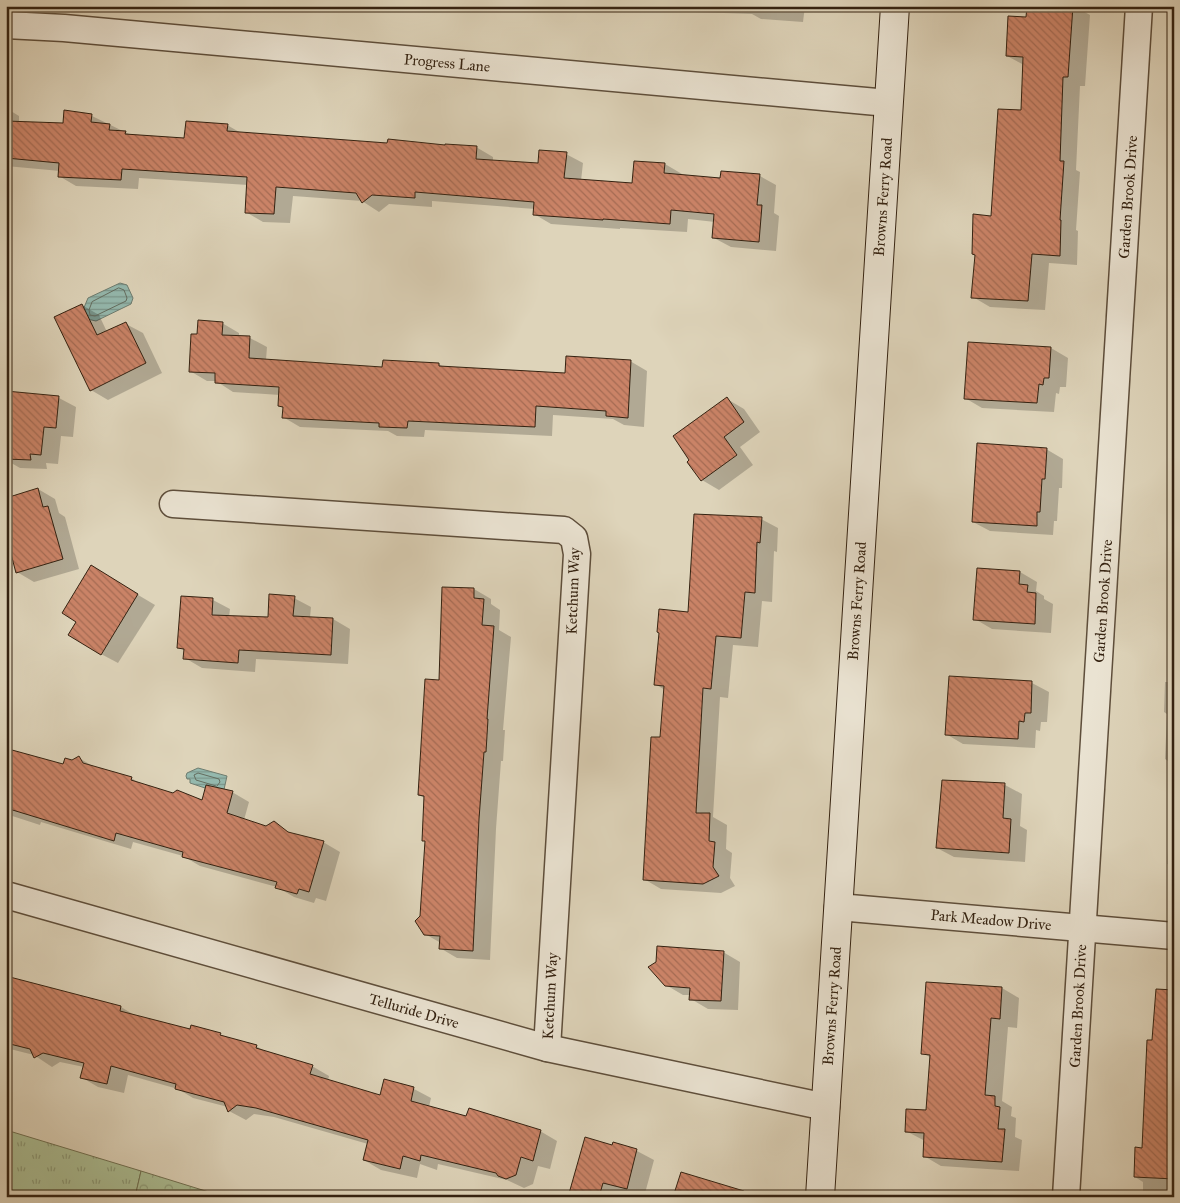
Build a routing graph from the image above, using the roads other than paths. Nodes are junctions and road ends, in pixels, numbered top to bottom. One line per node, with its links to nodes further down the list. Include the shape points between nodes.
1 (894, 6): 4 (street, Browns Ferry Road)
2 (1139, 6): 8 (street, Garden Brook Drive)
3 (6, 25): 4 (street, Progress Lane)
4 (888, 103): 7 (street, Browns Ferry Road)
5 (173, 504): 10 (street, Ketchum Way, via 564,530 574,538 577,554)
6 (6, 895): 10 (street, Telluride Drive)
7 (838, 907): 8 (street, Park Meadow Drive); 11 (street, Browns Ferry Road)
8 (1082, 928): 9 (street, Park Meadow Drive); 13 (street, Garden Brook Drive)
9 (1174, 936)
10 (547, 1048): 11 (street, Telluride Drive)
11 (826, 1107): 12 (street, Browns Ferry Road)
12 (820, 1197)
13 (1066, 1197)

